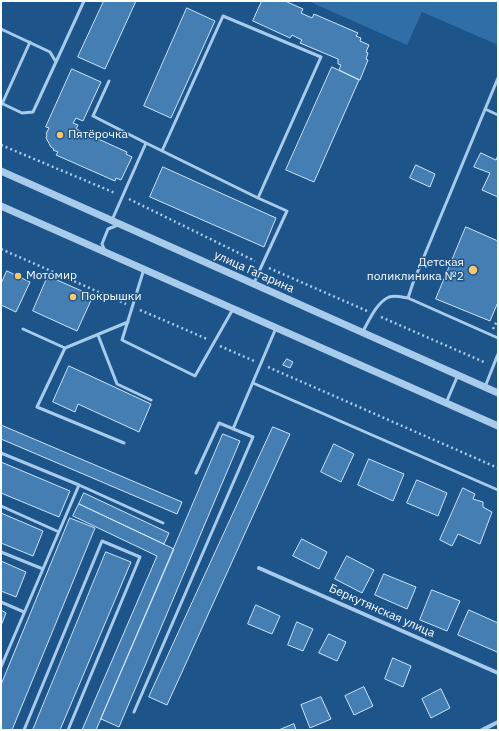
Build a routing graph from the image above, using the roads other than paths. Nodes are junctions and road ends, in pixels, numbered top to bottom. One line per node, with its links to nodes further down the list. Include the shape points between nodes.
1 (84, 1): 4 (lane)
2 (1, 29): 3 (lane)
3 (30, 42): 4 (lane, via 50,52); 7 (lane)
4 (56, 62): 7 (lane, via 33,112 22,113)
5 (498, 78): 8 (lane)
6 (109, 81): 10 (lane, via 93,116)
7 (2, 103)
8 (485, 109): 9 (lane); 20 (lane)
9 (498, 115)
10 (146, 144): 11 (lane); 15 (lane)
11 (162, 151): 13 (lane); 13 (lane, via 223,16 320,57)
12 (1, 171): 15 (street, улица Гагарина)
13 (258, 198): 19 (lane, via 288,211)
14 (1, 206): 17 (street)
15 (112, 220): 16 (street, улица Гагарина)
16 (120, 224): 17 (lane, via 108,230 102,244); 19 (street, улица Гагарина)
17 (106, 253): 18 (street)
18 (144, 269): 21 (street); 22 (lane)
19 (254, 284): 25 (street, улица Гагарина)
20 (408, 298): 25 (lane, via 389,298 378,306); 27 (lane)
21 (233, 309): 22 (lane, via 195,376 122,340); 23 (street)
22 (128, 322): 26 (lane)
23 (276, 328): 31 (lane); 35 (street)
24 (23, 329): 28 (lane)
25 (362, 332): 30 (street, улица Гагарина)
26 (98, 335): 28 (lane); 34 (lane, via 117,384)
27 (498, 338)
28 (65, 348): 38 (lane, via 37,406)
29 (498, 354): 32 (lane)
30 (458, 375): 32 (street, улица Гагарина); 35 (lane)
31 (253, 383): 37 (lane); 42 (lane)
32 (485, 387): 33 (street, улица Гагарина)
33 (498, 393)
34 (151, 400)
35 (446, 403): 36 (street)
36 (498, 426)
37 (233, 429): 40 (lane, via 219,423); 55 (lane, via 253,437)
38 (124, 443)
39 (1, 453): 41 (lane)
40 (196, 473)
41 (79, 485): 44 (lane); 45 (lane)
42 (498, 490)
43 (1, 506): 45 (lane)
44 (163, 523)
45 (59, 532): 48 (lane)
46 (1, 552): 48 (lane)
47 (259, 568): 54 (street, Беркутянская улица)
48 (43, 569): 50 (lane)
49 (1, 602): 50 (lane)
50 (24, 612): 52 (lane)
51 (1, 652): 52 (lane)
52 (6, 654): 53 (lane)
53 (1, 667)
54 (498, 673)
55 (134, 712)
56 (498, 722): 59 (street)
57 (24, 730): 58 (lane, via 102,541 140,557)
58 (68, 730)
59 (482, 730)

